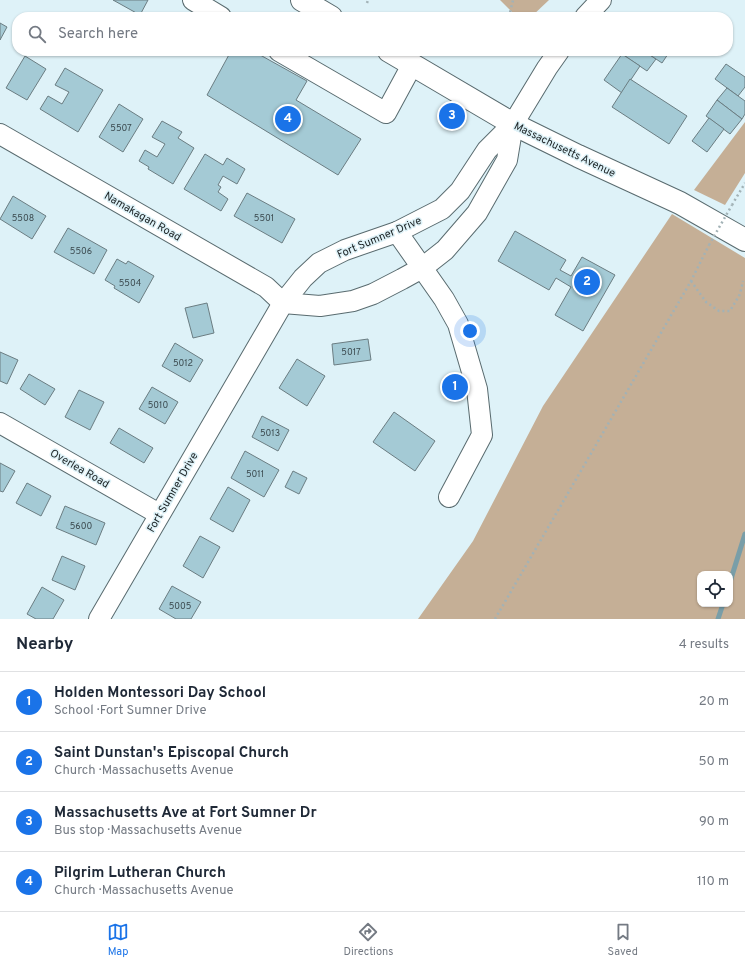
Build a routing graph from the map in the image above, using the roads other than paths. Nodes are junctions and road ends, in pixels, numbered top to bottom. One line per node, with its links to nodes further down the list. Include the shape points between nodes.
1 (193, 0): 4 (street)
2 (302, 0): 5 (main road)
3 (601, 0): 6 (street)
4 (213, 12)
5 (322, 12)
6 (590, 12)
7 (288, 56): 10 (street, via 386,113)
8 (397, 56): 10 (main road, Massachusetts Avenue)
9 (555, 56): 11 (street)
10 (412, 65): 11 (main road, Massachusetts Avenue)
11 (513, 124): 13 (street, Fort Sumner Drive, via 487,150 460,191 442,209); 14 (main road, Massachusetts Avenue, via 680,203); 15 (street, via 507,160 478,212 445,250)
12 (0, 134): 16 (street, Namakagan Road, via 266,287)
13 (397, 232): 15 (street); 16 (street, Fort Sumner Drive, via 345,250 319,263)
14 (745, 240)
15 (422, 268): 16 (street, via 353,302 320,306); 18 (street, via 458,324 477,389 482,435)
16 (283, 303): 19 (street, Fort Sumner Drive)
17 (0, 423): 19 (street, Overlea Road)
18 (449, 497)
19 (159, 514): 20 (street, Fort Sumner Drive)
20 (99, 619)

